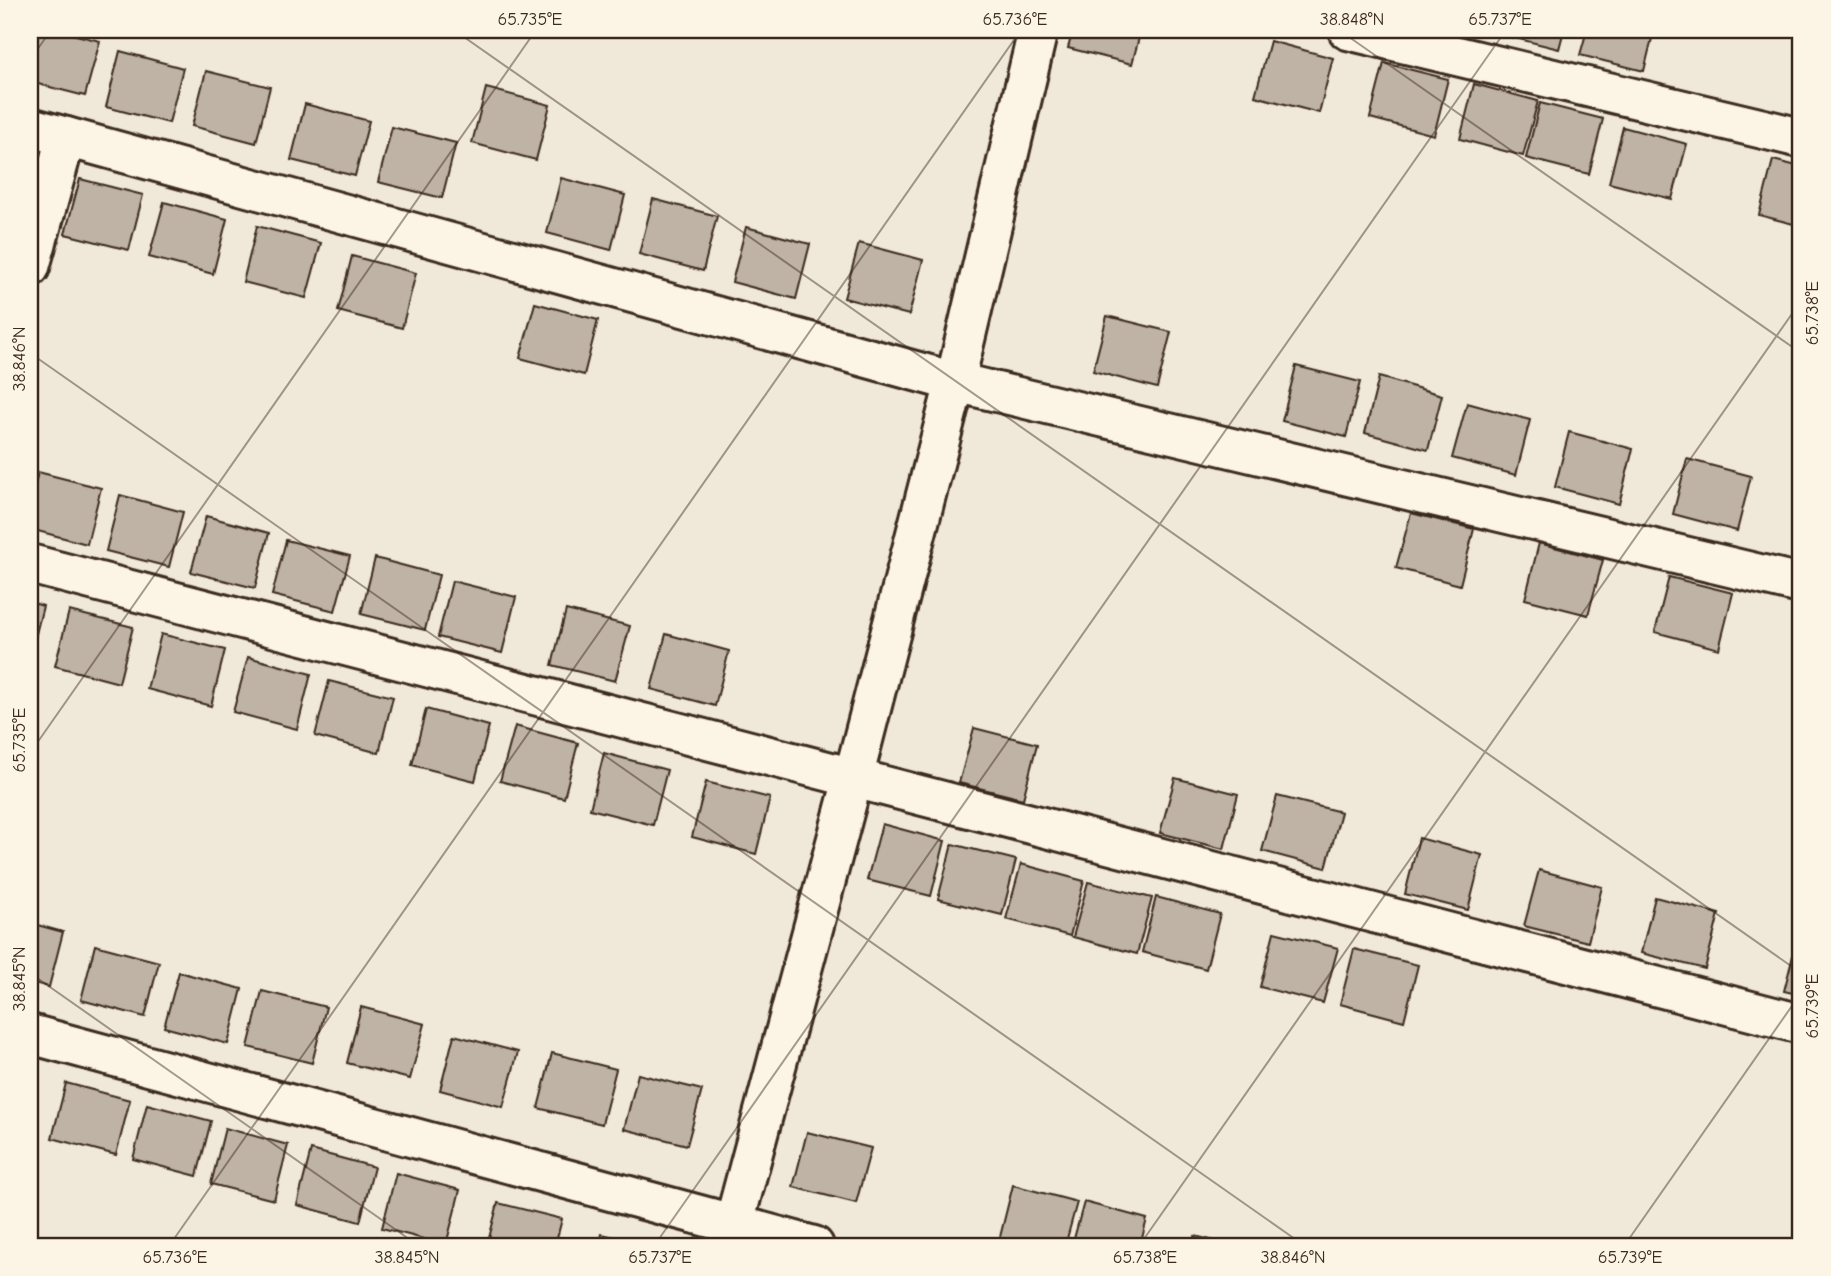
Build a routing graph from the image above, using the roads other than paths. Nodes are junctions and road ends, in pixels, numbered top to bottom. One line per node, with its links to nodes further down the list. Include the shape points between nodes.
1 (1038, 30): 6 (street)
2 (1348, 30): 4 (street)
3 (48, 132): 5 (street); 6 (street)
4 (1801, 138)
5 (30, 267)
6 (955, 382): 8 (street); 9 (street)
7 (30, 564): 9 (street)
8 (1801, 584)
9 (853, 779): 10 (street); 12 (street)
10 (1801, 1024)
11 (30, 1034): 12 (street)
12 (731, 1236): 13 (street)
13 (814, 1246)

